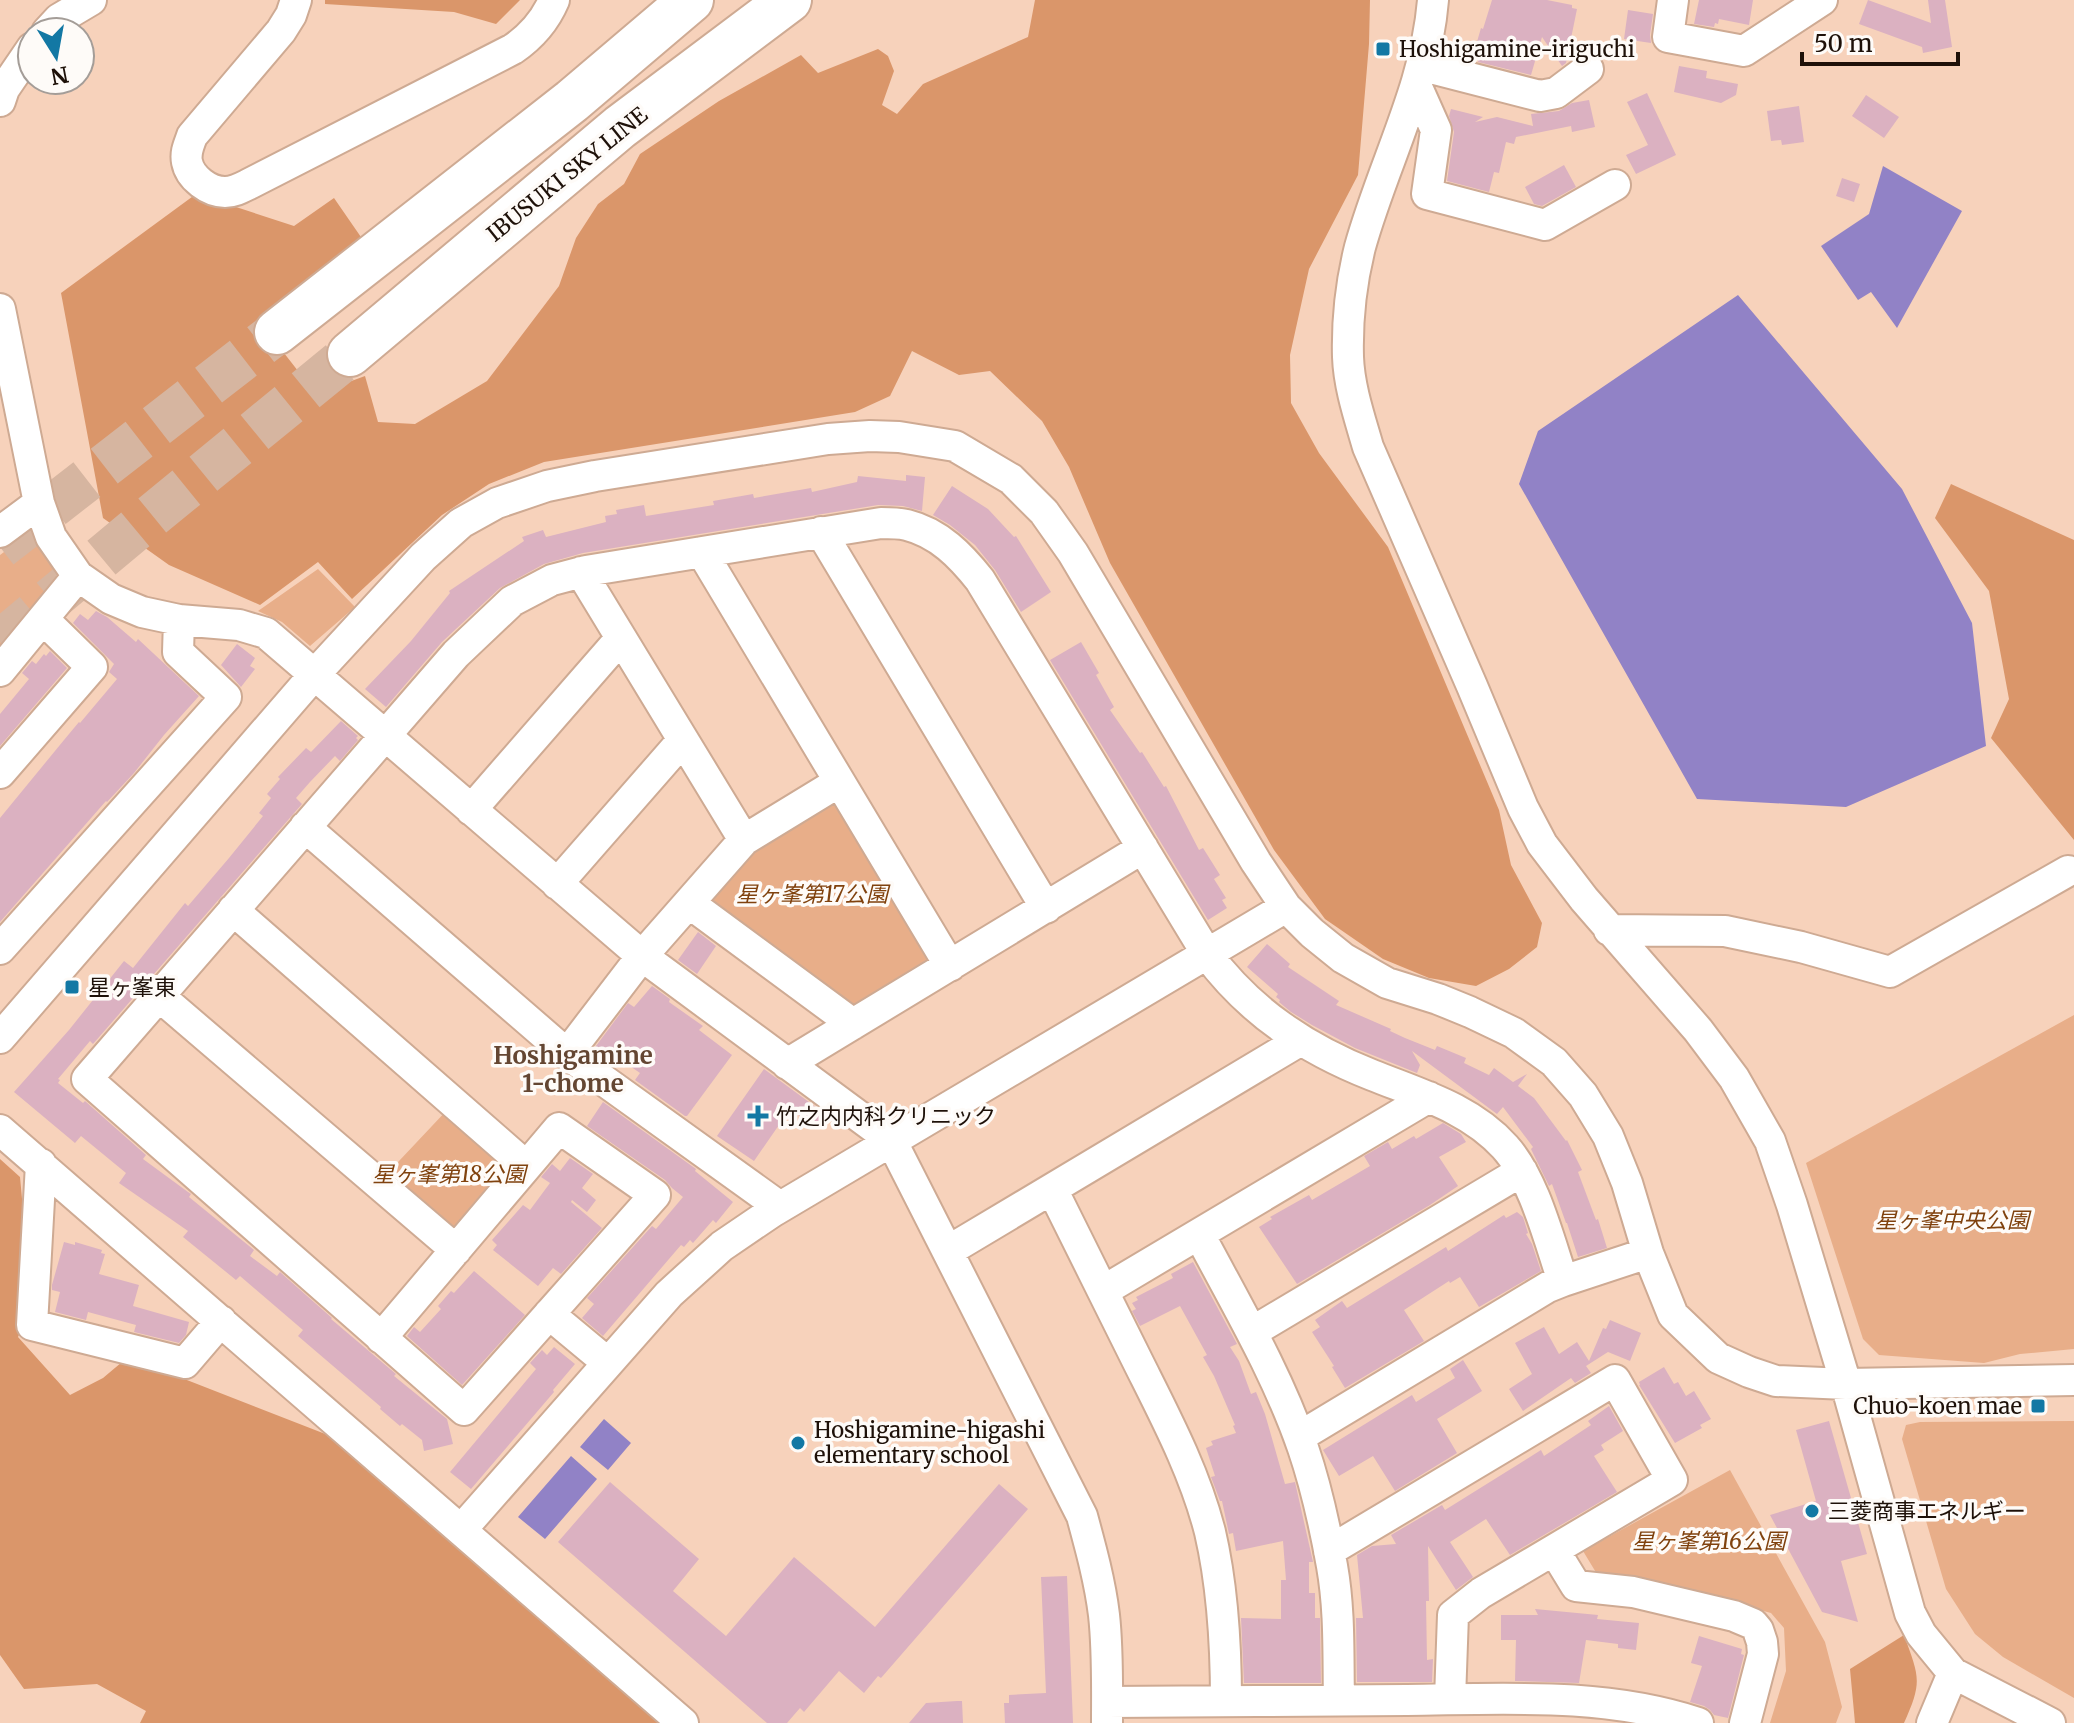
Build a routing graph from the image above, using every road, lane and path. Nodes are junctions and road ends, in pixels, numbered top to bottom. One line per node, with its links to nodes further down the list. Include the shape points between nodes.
1 (91, 0): 9 (street)
2 (296, 0): 3 (street, via 281,31 192,136 187,164 205,186 221,192 241,188 513,49 531,36)
3 (554, 0)
4 (691, 0): 16 (highway, via 572,101)
5 (789, 0): 17 (highway, IBUSUKI SKY LINE, via 620,127)
6 (1433, 0): 12 (street)
7 (1673, 0): 8 (street, via 1668,37 1744,51)
8 (1822, 0)
9 (64, 16)
10 (1588, 69): 12 (street, via 1556,93 1540,96)
11 (16, 70): 13 (street)
12 (1419, 76): 14 (street, via 1436,130 1427,194 1545,225); 43 (street, via 1360,247 1353,282 1348,361 1358,415 1523,808 1558,868)
13 (1, 90)
14 (1615, 185)
15 (0, 309): 18 (street)
16 (277, 332)
17 (350, 354)
18 (39, 503): 19 (street); 23 (street, via 51,537)
19 (0, 532)
20 (821, 532): 21 (street); 36 (street, via 881,523 907,525 930,534 963,559 996,604); 41 (street)
21 (702, 552): 22 (street); 32 (street)
22 (581, 572): 26 (street); 29 (street, via 512,601 456,654)
23 (78, 576): 24 (street); 25 (street, via 111,599)
24 (43, 619): 27 (street); 31 (street, via 92,667)
25 (179, 620): 28 (street, via 266,633); 44 (street, via 178,652 226,697)
26 (621, 638): 30 (street); 33 (street)
27 (0, 671)
28 (314, 675): 29 (street); 40 (street, via 423,557 461,523 497,503 595,476 828,439 899,437 955,446 1011,479 1044,512); 50 (street)
29 (385, 736): 33 (street); 34 (street)
30 (683, 740): 35 (street); 38 (street)
31 (0, 773)
32 (839, 782): 35 (street); 47 (street)
33 (471, 810): 38 (street)
34 (305, 827): 42 (street); 52 (street)
35 (744, 840): 39 (street)
36 (1143, 848): 41 (street); 45 (street)
37 (2068, 871): 43 (street, via 1890,972 1725,931)
38 (557, 884): 46 (street)
39 (689, 903): 46 (street); 49 (street)
40 (1286, 907): 45 (street); 65 (street, via 1343,958 1387,983 1459,1007 1514,1033 1554,1062 1608,1136)
41 (1046, 908): 47 (street)
42 (233, 910): 48 (street); 58 (street)
43 (1609, 930): 74 (street, via 1698,1030 1734,1078 1770,1141)
44 (0, 949)
45 (1207, 954): 51 (street, via 1248,1001); 56 (street)
46 (642, 956): 52 (street); 53 (street)
47 (950, 966): 49 (street)
48 (159, 996): 63 (street); 71 (street, via 87,1079)
49 (853, 1024): 53 (street)
50 (0, 1038)
51 (1301, 1040): 54 (street); 60 (street)
52 (567, 1054): 61 (street)
53 (787, 1064): 56 (street)
54 (1429, 1097): 59 (street, via 1483,1127); 62 (street)
55 (0, 1130): 57 (street)
56 (891, 1140): 61 (street); 64 (street)
57 (41, 1164): 69 (street); 69 (street, via 32,1325 185,1363)
58 (526, 1166): 63 (street); 68 (street, via 559,1128 655,1195)
59 (1522, 1171): 66 (street); 70 (street)
60 (1052, 1189): 64 (street); 67 (street)
61 (780, 1207): 72 (street, via 690,1273)
62 (1199, 1234): 67 (street); 70 (street)
63 (456, 1250): 71 (street)
64 (948, 1251): 83 (street, via 1082,1516 1104,1616)
65 (1648, 1253): 66 (street); 74 (street, via 1673,1315 1718,1358 1776,1381)
66 (1563, 1281): 75 (street)
67 (1103, 1291): 82 (street, via 1169,1424 1209,1529 1223,1603)
68 (549, 1314): 71 (street, via 464,1410); 72 (street)
69 (221, 1321): 76 (street)
70 (1252, 1332): 75 (street)
71 (381, 1338)
72 (608, 1363): 76 (street)
73 (2074, 1380): 74 (street)
74 (1846, 1384): 79 (street, via 1910,1613)
75 (1299, 1437): 78 (street)
76 (461, 1530): 84 (street)
77 (1554, 1550): 78 (street, via 1672,1480 1615,1380); 80 (street, via 1453,1615); 86 (street, via 1576,1586 1633,1592 1753,1624 1763,1654)
78 (1329, 1551): 81 (street, via 1339,1628)
79 (1953, 1673): 87 (street); 88 (street)
80 (1450, 1699): 81 (street); 85 (street, via 1592,1701)
81 (1339, 1700): 82 (street)
82 (1226, 1701): 83 (street)
83 (1107, 1713)
84 (683, 1723)
85 (1698, 1723)
86 (1745, 1723)
87 (1932, 1723)
88 (2050, 1723)

